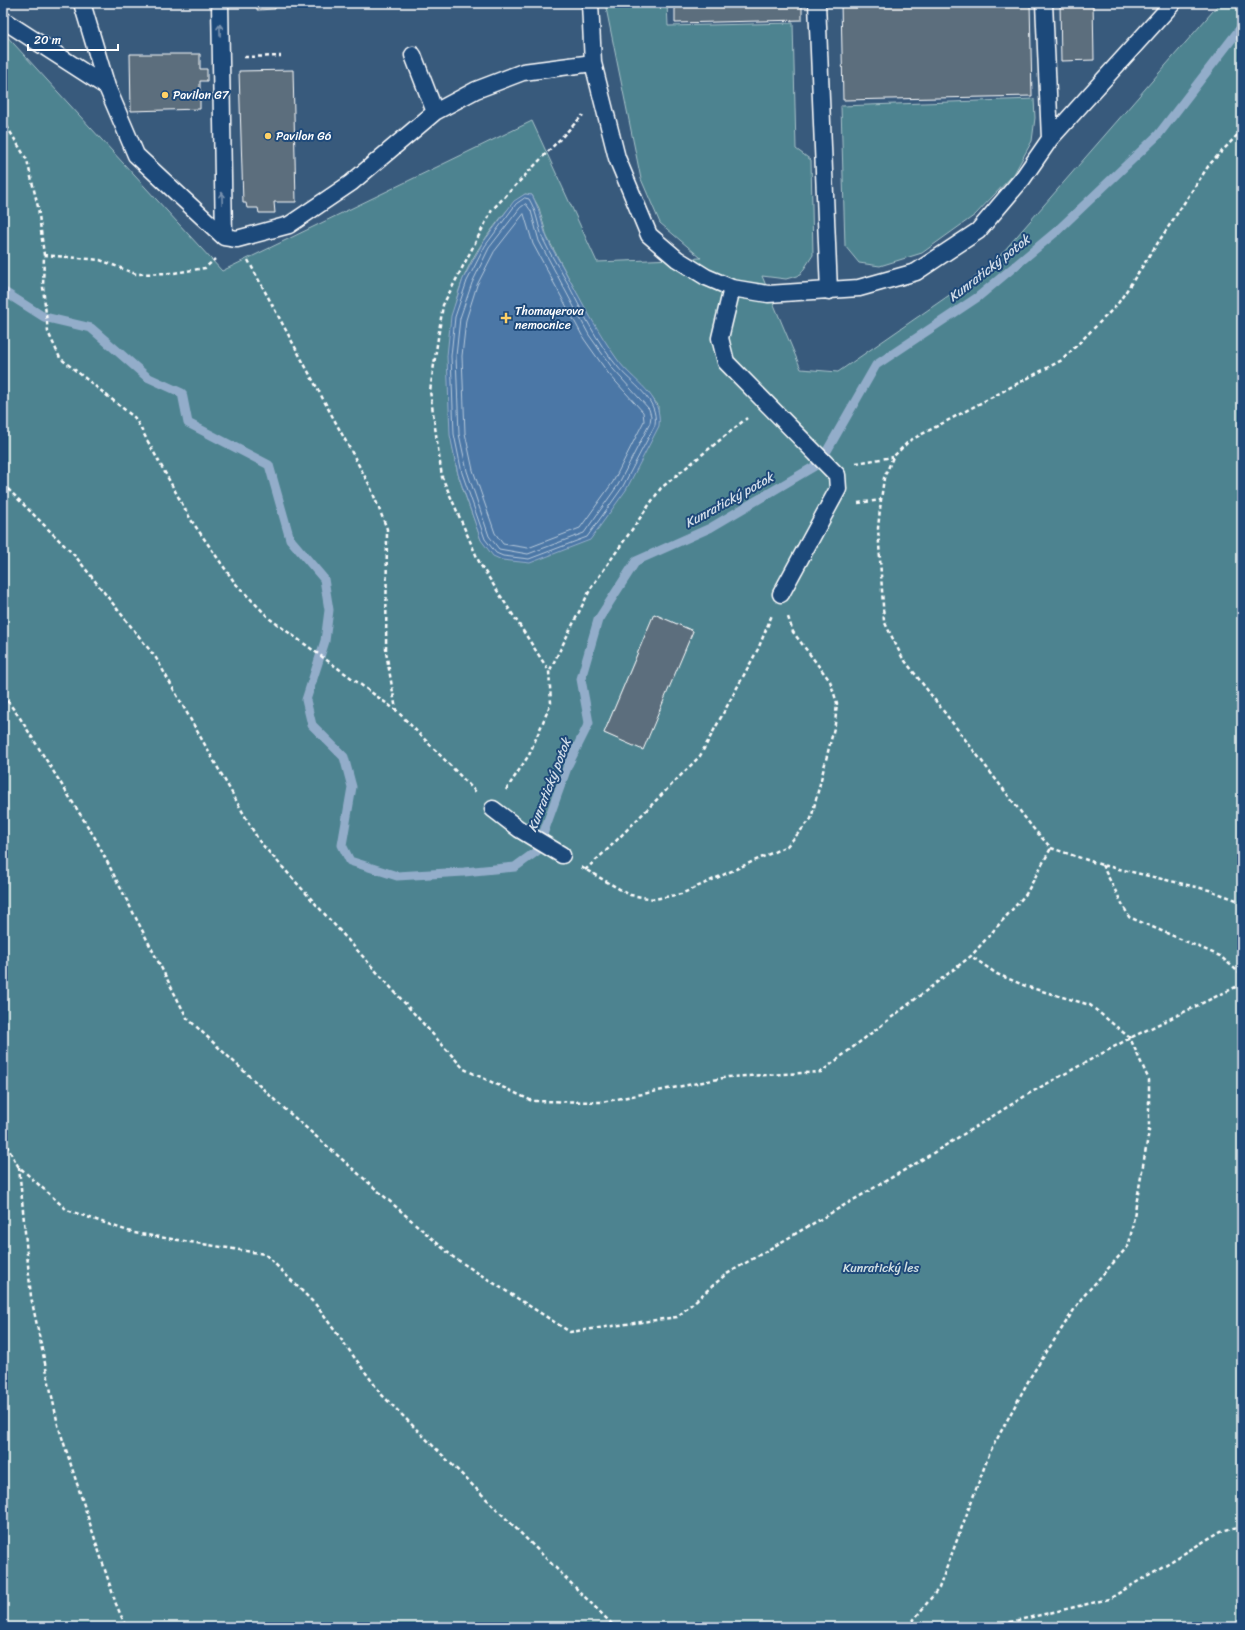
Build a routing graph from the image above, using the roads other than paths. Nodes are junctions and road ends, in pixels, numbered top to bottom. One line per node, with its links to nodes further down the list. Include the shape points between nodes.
1 (82, 3): 10 (lane)
2 (220, 3): 13 (lane, one-way to 2)
3 (590, 3): 9 (lane)
4 (817, 3): 15 (lane)
5 (1044, 3): 12 (lane)
6 (1173, 3): 12 (lane)
7 (3, 20): 10 (lane)
8 (414, 55): 11 (lane)
9 (593, 63): 11 (lane, via 523,72 476,90); 14 (lane, via 617,158 649,235 677,259 706,277)
10 (107, 87): 13 (lane, via 136,155)
11 (435, 112): 13 (lane, via 351,183 289,225)
12 (1050, 139): 15 (lane, via 1023,178 978,231 916,272 859,288)
13 (230, 238)
14 (732, 288): 15 (lane, via 768,294); 16 (lane, via 720,338 726,362 837,475 838,489)
15 (829, 291)
16 (781, 594)
17 (493, 809): 18 (lane, via 519,829)
18 (562, 854)

